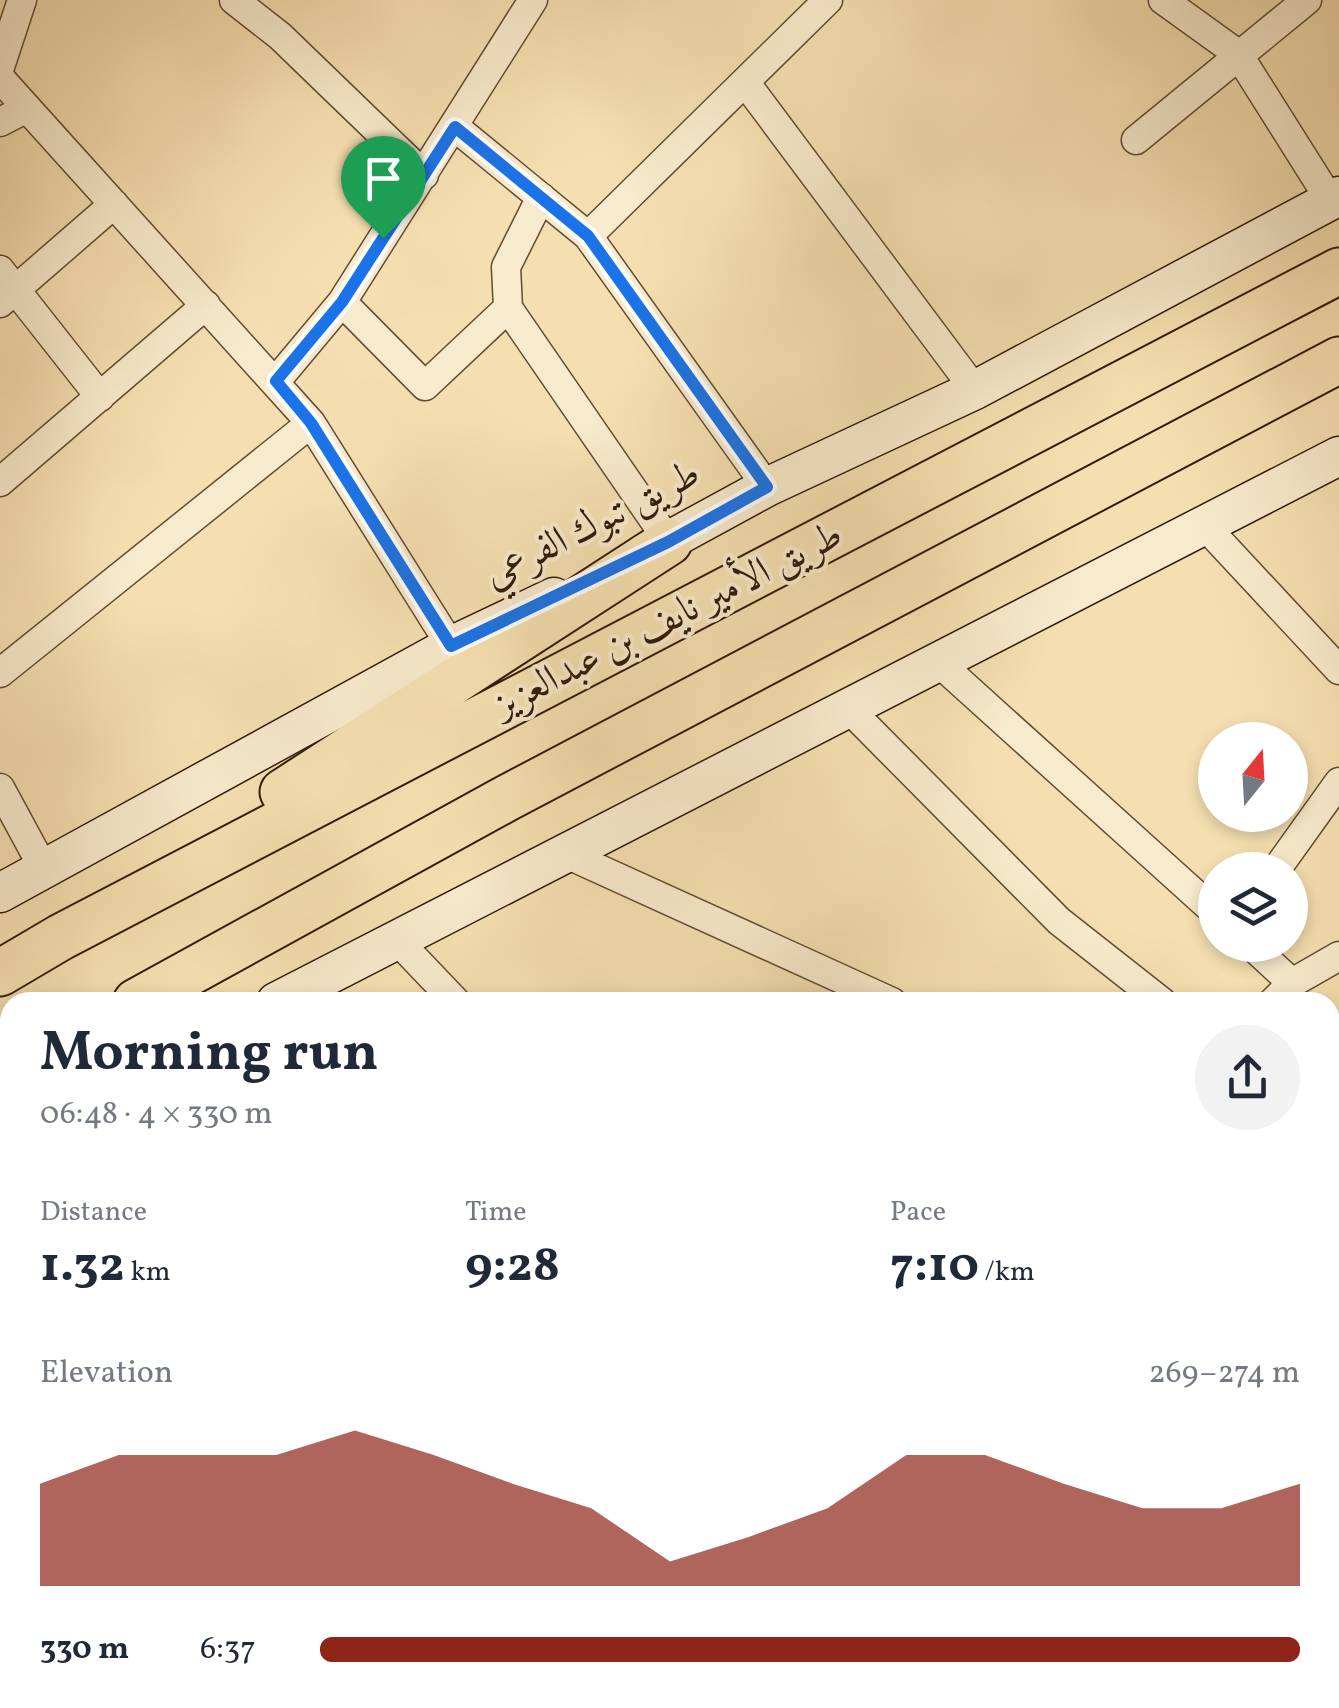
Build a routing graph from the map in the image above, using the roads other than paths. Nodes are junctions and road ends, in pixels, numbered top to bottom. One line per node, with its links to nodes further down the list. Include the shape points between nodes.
1 (22, 0): 8 (street)
2 (234, 0): 15 (street)
3 (828, 0): 10 (street)
4 (1163, 0): 7 (street)
5 (1307, 0): 7 (street)
6 (522, 4): 13 (street)
7 (1238, 54): 14 (street); 17 (street)
8 (0, 67)
9 (0, 78): 11 (street)
10 (745, 82): 19 (street); 27 (street)
11 (27, 108): 12 (street); 18 (street)
12 (0, 122)
13 (455, 127): 15 (street); 16 (street)
14 (1136, 140)
15 (424, 175): 22 (street)
16 (541, 197): 19 (street); 24 (street, via 506,267)
17 (1334, 198): 27 (main road, طريق تبوك الفرعي)
18 (114, 204): 21 (street); 23 (street)
19 (588, 236): 32 (street)
20 (1339, 271): 47 (highway, طريق الأمير نايف بن عبدالعزيز)
21 (6, 288): 28 (street)
22 (342, 302): 24 (street, via 425,386); 26 (street)
23 (206, 305): 26 (street); 28 (street)
24 (508, 308): 34 (street)
25 (1339, 360): 53 (highway, طريق الأمير نايف بن عبدالعزيز, via 506,798)
26 (276, 381): 29 (street)
27 (975, 390): 32 (main road, طريق تبوك الفرعي)
28 (100, 396): 31 (street)
29 (311, 423): 35 (street); 38 (street)
30 (1339, 456): 33 (main road)
31 (0, 482)
32 (767, 487): 34 (main road, طريق تبوك الفرعي)
33 (1205, 526): 36 (main road); 37 (street)
34 (668, 542): 35 (main road, طريق تبوك الفرعي); 47 (highway)
35 (451, 646): 44 (main road, طريق تبوك الفرعي)
36 (936, 660): 39 (main road); 46 (street)
37 (1339, 670)
38 (0, 673)
39 (848, 709): 43 (main road); 57 (street, via 1059,921)
40 (1339, 782): 42 (street)
41 (0, 788): 44 (street)
42 (1289, 852)
43 (564, 854): 48 (main road); 56 (street)
44 (45, 871): 45 (main road, طريق تبوك الفرعي)
45 (0, 894)
46 (1198, 897)
47 (61, 936): 51 (highway); 52 (highway, طريق الأمير نايف بن عبدالعزيز)
48 (396, 939): 54 (main road); 55 (street)
49 (1339, 956): 59 (street)
50 (1262, 962): 58 (street)
51 (0, 964)
52 (0, 973)
53 (154, 992)
54 (295, 992)
55 (446, 992)
56 (870, 992)
57 (1149, 992)
58 (1281, 992)
59 (1284, 992)

